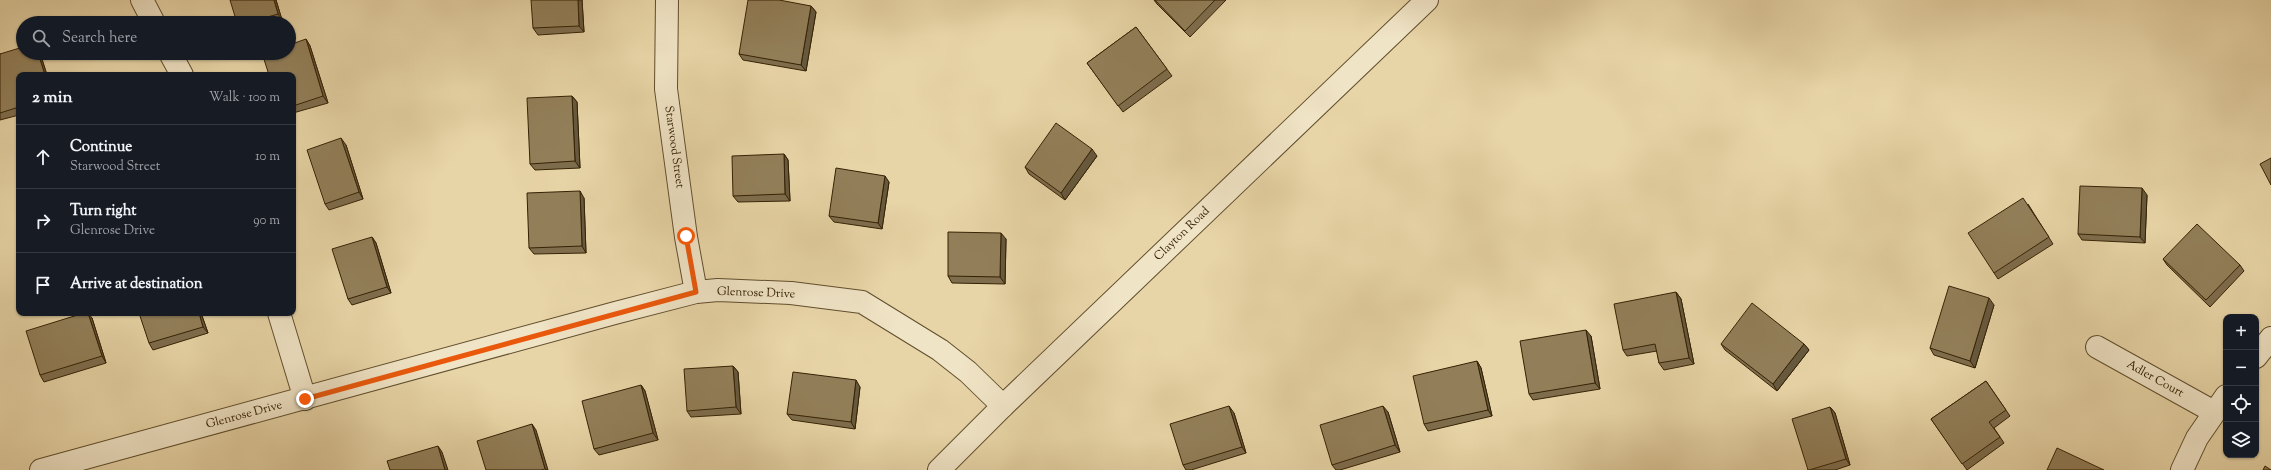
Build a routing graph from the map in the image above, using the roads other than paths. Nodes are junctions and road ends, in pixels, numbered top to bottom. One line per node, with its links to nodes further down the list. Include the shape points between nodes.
1 (142, 0): 4 (street)
2 (667, 0): 7 (street, Starwood Street, via 666,89)
3 (1427, 0): 14 (street, Clayton Road)
4 (150, 16)
5 (174, 60): 6 (street)
6 (180, 72)
7 (696, 292): 12 (street, Glenrose Drive); 14 (street, Glenrose Drive, via 758,290 862,302 940,350 968,372)
8 (280, 316): 12 (street)
9 (2271, 338): 11 (street)
10 (2097, 347): 13 (street, Adler Court)
11 (2259, 353)
12 (305, 399): 15 (street, Glenrose Drive)
13 (2220, 404): 17 (street, via 2197,438)
14 (1003, 406): 16 (street, Clayton Road)
15 (41, 470)
16 (939, 470)
17 (2182, 470)

